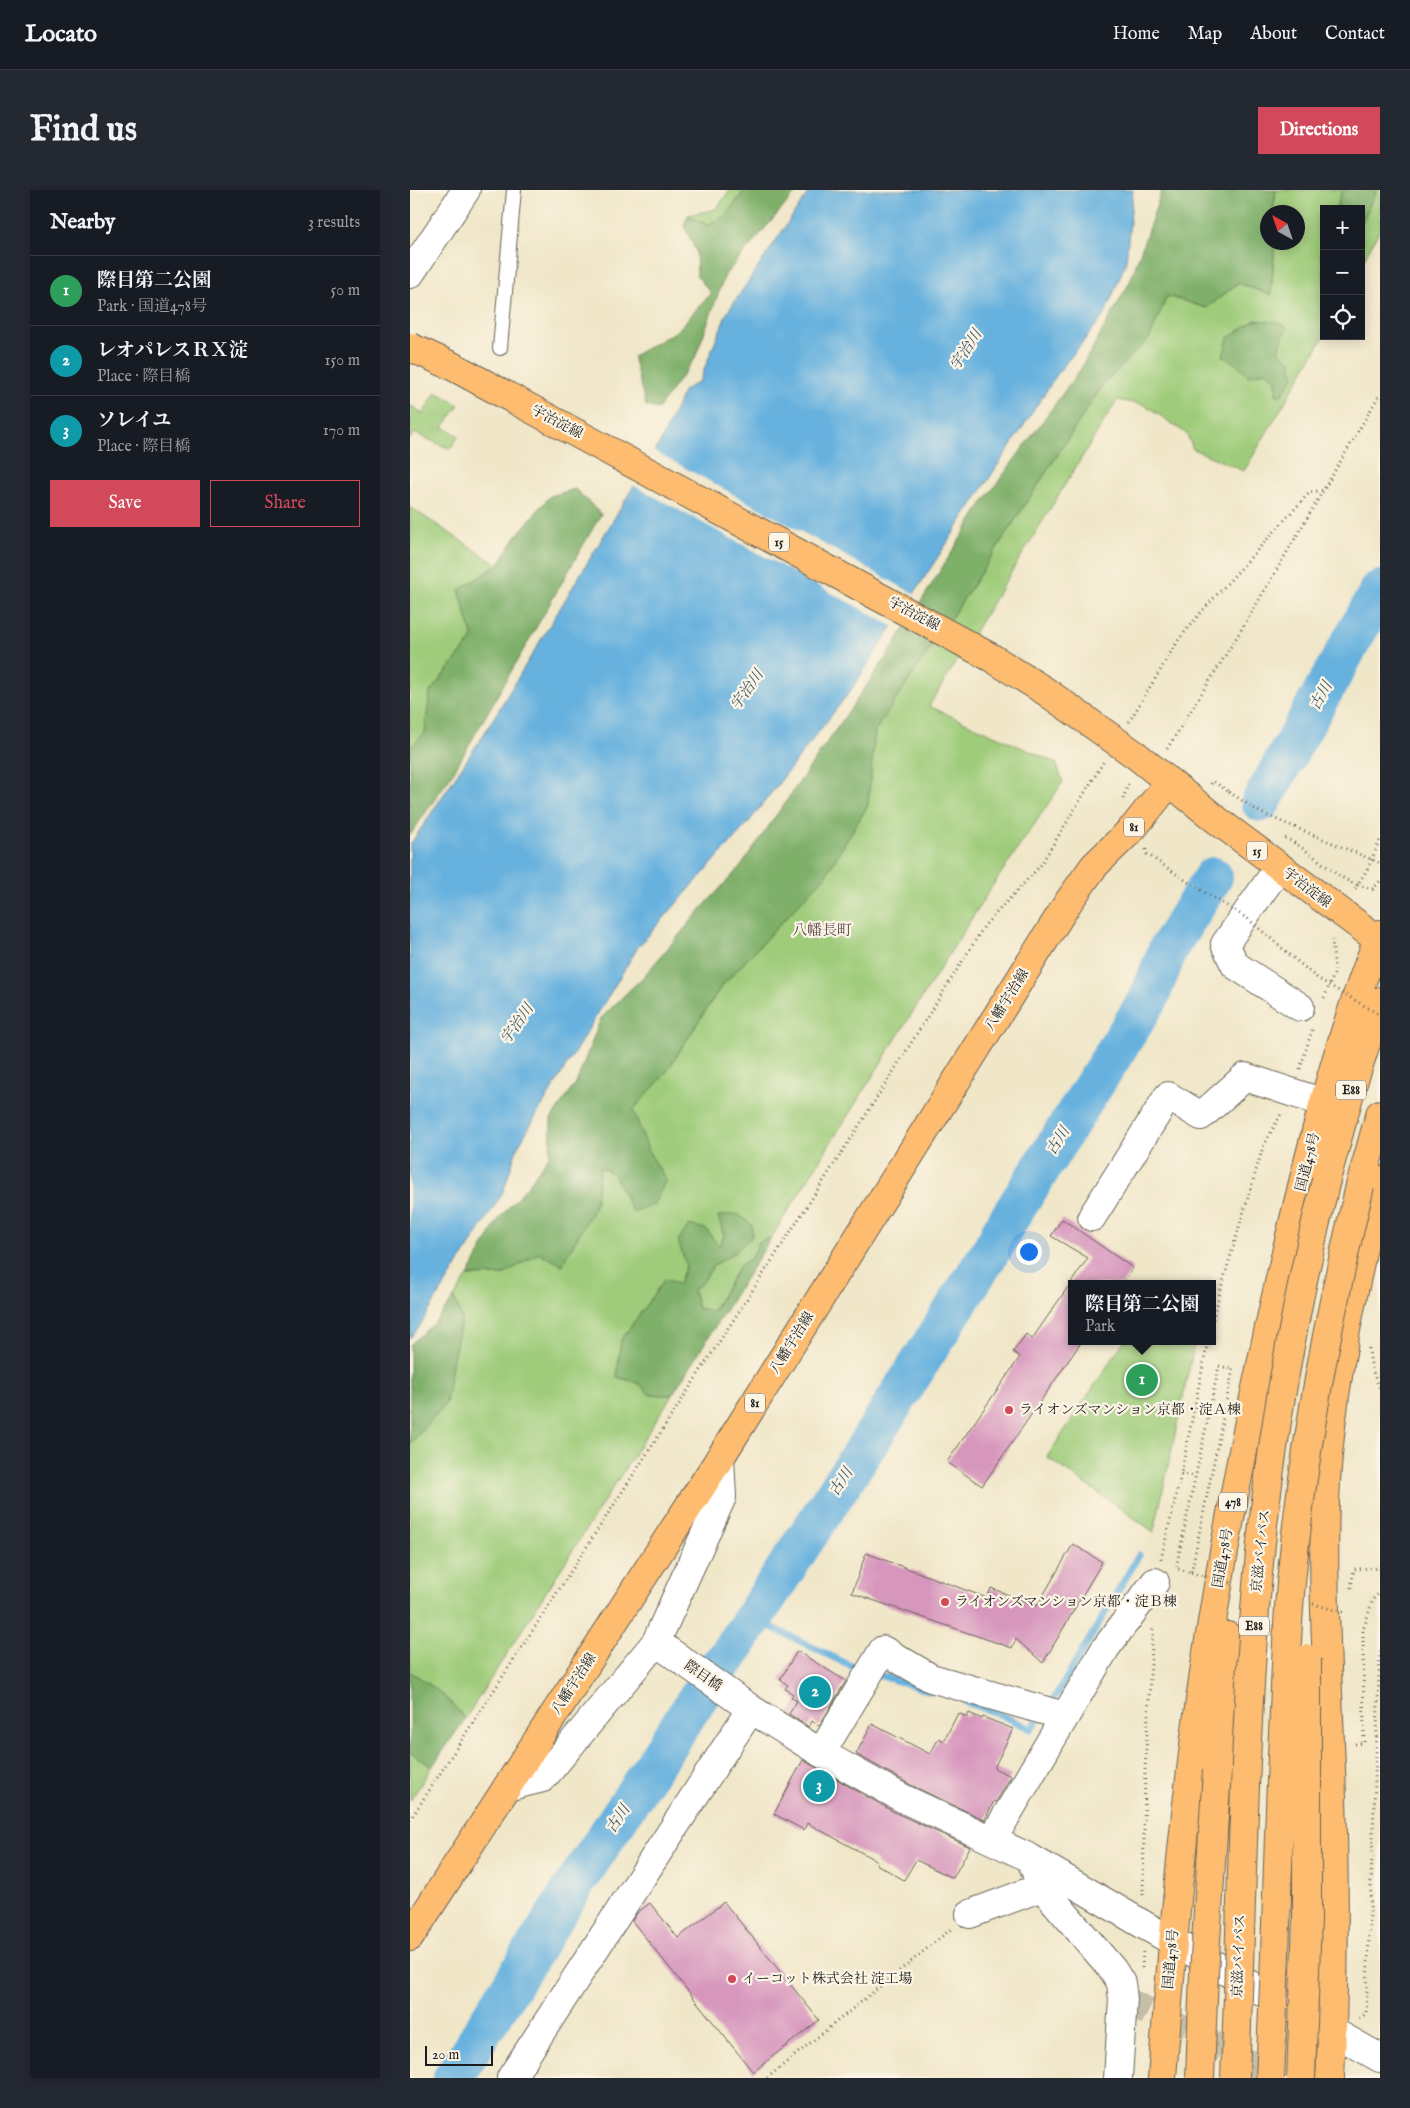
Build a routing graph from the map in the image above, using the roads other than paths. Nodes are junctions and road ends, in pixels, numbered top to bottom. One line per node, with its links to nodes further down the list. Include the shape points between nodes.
1 (466, 190): 3 (street)
2 (514, 190): 5 (lane)
3 (410, 274)
4 (410, 347): 6 (main road, 宇治淀線 / 15, bridge, via 461,370 992,658 1137,756)
5 (500, 348)
6 (1169, 784): 7 (main road, 宇治淀線 / 15); 17 (main road, 八幡宇治線 / 81, via 1134,827 1094,866 1069,901)
7 (1279, 866): 8 (main road, 宇治淀線 / 15); 10 (street, via 1226,944 1235,965)
8 (1379, 938): 11 (main road, 国道478号 / 478)
9 (1380, 1001): 36 (main road, 京滋バイパス / E88, bridge, via 1351,1089 1302,1276 1268,1478 1258,1574 1245,1774)
10 (1312, 1010)
11 (1324, 1103): 14 (street, via 1245,1077 1200,1116 1168,1096); 15 (main road, 国道478号 / 478)
12 (1380, 1114): 13 (main road, E88)
13 (1370, 1183): 16 (main road, via 1374,1200 1348,1314); 37 (main road, E88, bridge, via 1336,1283 1302,1479 1292,1574 1279,1806)
14 (1092, 1217)
15 (1267, 1334): 29 (main road, 国道478号 / 478, via 1212,1620); 35 (main road, bridge, via 1226,1640)
16 (1331, 1413): 30 (main road, via 1324,1578); 38 (main road, bridge, via 1317,1498 1310,1575 1307,1919)
17 (720, 1458): 19 (street, via 722,1497); 23 (main road, 八幡宇治線 / 81)
18 (1155, 1582): 21 (street, via 1105,1649)
19 (656, 1642): 20 (street, 際目橋); 23 (street, via 543,1778)
20 (751, 1709): 22 (street, 際目橋); 32 (street)
21 (1064, 1716): 22 (street, via 931,1678 883,1650); 24 (street)
22 (821, 1753): 24 (street, 際目橋, via 904,1799)
23 (507, 1787): 28 (main road, 八幡宇治線 / 81)
24 (992, 1840): 25 (street, 際目橋)
25 (1030, 1858): 26 (street); 29 (street, 際目橋)
26 (1042, 1886): 27 (street); 33 (street, via 1121,1983 1123,1999)
27 (970, 1914)
28 (410, 1937)
29 (1172, 1941): 30 (street, 際目橋); 34 (main road, 国道478号 / 478)
30 (1342, 2027): 31 (street, 際目橋); 39 (main road)
31 (1380, 2058)
32 (511, 2078)
33 (1118, 2078)
34 (1162, 2078)
35 (1200, 2078)
36 (1234, 2078)
37 (1270, 2078)
38 (1301, 2078)
39 (1330, 2078)

